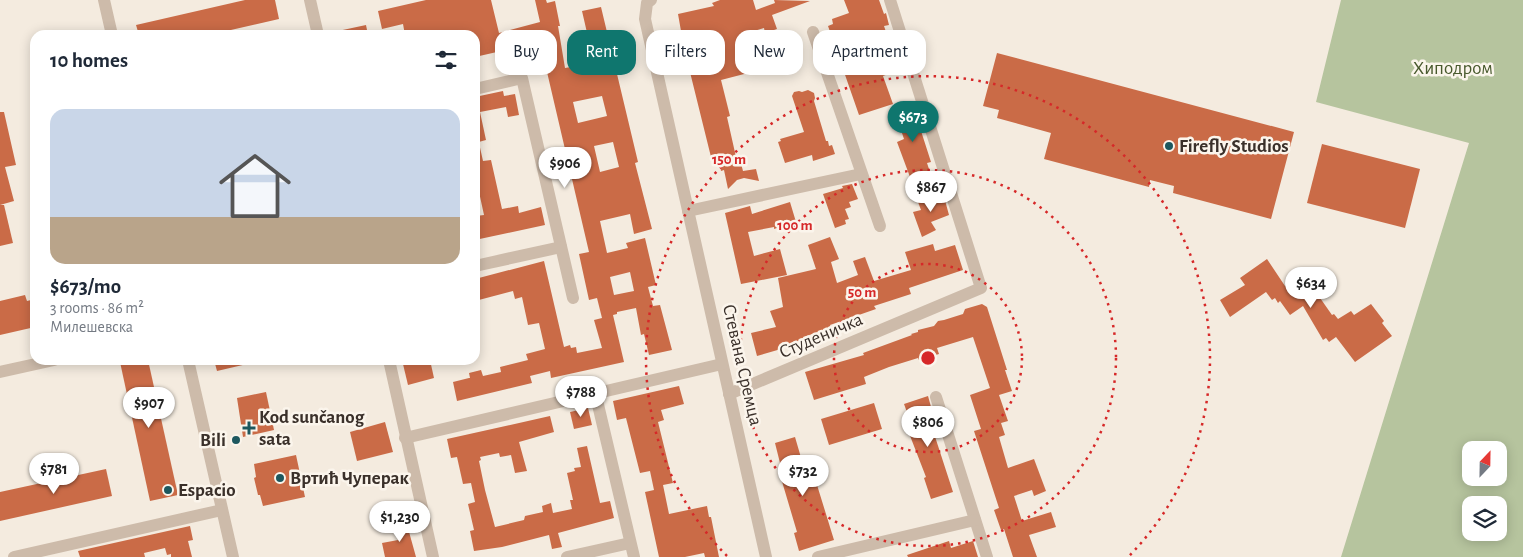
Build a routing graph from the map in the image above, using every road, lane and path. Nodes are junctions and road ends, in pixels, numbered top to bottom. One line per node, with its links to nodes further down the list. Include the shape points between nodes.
1 (104, 0): 5 (street)
2 (310, 0): 6 (street)
3 (651, 0): 10 (street, Стевана Сремца, via 647,3 644,19)
4 (890, 0): 21 (street, Студеничка, via 981,288)
5 (111, 30)
6 (317, 30)
7 (828, 75): 9 (street)
8 (480, 88): 12 (street, via 522,78)
9 (861, 174): 10 (street); 11 (street)
10 (688, 211): 15 (street, Стевана Сремца)
11 (880, 226)
12 (561, 247): 13 (street); 14 (street)
13 (480, 265)
14 (573, 298)
15 (722, 364): 20 (street); 21 (street, Стевана Сремца)
16 (32, 365): 19 (street)
17 (189, 365): 24 (street)
18 (390, 365): 23 (street)
19 (0, 372)
20 (595, 392): 23 (street); 26 (street)
21 (729, 394): 33 (street, Стевана Сремца)
22 (936, 397): 25 (street)
23 (406, 438): 30 (street)
24 (222, 510): 27 (street); 29 (street)
25 (975, 520): 34 (street); 35 (street)
26 (630, 543): 31 (street); 32 (street)
27 (59, 552): 28 (street)
28 (14, 557)
29 (233, 557)
30 (433, 557)
31 (567, 557)
32 (634, 557)
33 (766, 557)
34 (818, 557)
35 (987, 557)

